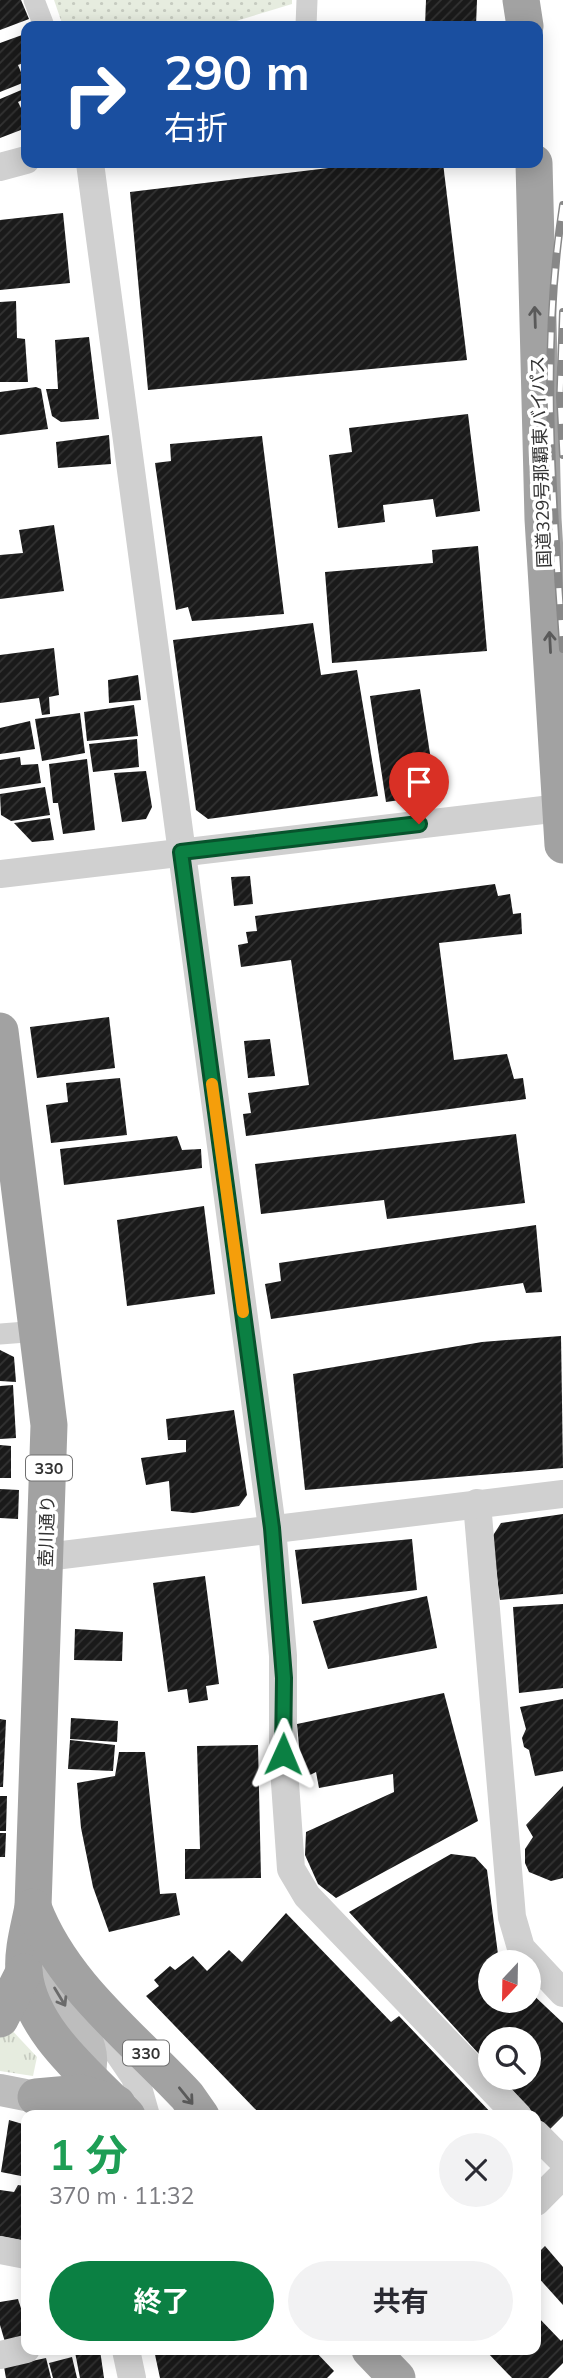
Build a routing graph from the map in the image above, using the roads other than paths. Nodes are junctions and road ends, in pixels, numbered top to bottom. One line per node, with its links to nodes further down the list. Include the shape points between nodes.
1 (34, 0): 5 (street)
2 (307, 0): 6 (street)
3 (521, 0): 7 (highway)
4 (535, 0): 8 (highway)
5 (42, 21)
6 (306, 21)
7 (525, 21)
8 (535, 21)
9 (21, 161): 10 (street)
10 (0, 167)
11 (91, 168): 15 (street)
12 (534, 168): 13 (highway, 国道329号那覇東バイパス, one-way to 12, via 543,519)
13 (562, 808): 14 (highway, 国道329号那覇東バイパス); 15 (street)
14 (563, 845)
15 (181, 852): 16 (street); 22 (street)
16 (0, 874)
17 (0, 1031): 18 (highway, 壺川通り / 330)
18 (39, 1331): 19 (street); 23 (highway, 壺川通り / 330, via 49,1425)
19 (0, 1334)
20 (563, 1494): 21 (street)
21 (477, 1503): 22 (street); 26 (street, via 515,1933 522,1948)
22 (272, 1528): 23 (street); 32 (street, via 284,1678 283,1754 295,1880)
23 (46, 1557): 24 (highway, 壺川通り / 330)
24 (38, 1920): 25 (highway, 壺川通り / 330); 27 (highway, 330, via 65,1967); 30 (main road, one-way to 30, via 42,1960 90,2044)
25 (24, 1972): 28 (highway); 30 (highway, 壺川通り / 330, via 38,2014)
26 (563, 1993)
27 (88, 1994): 30 (street, via 92,2018 135,2077); 31 (highway, 330, one-way to 31)
28 (0, 2019)
29 (0, 2090): 30 (main road)
30 (106, 2105)
31 (197, 2110)
32 (513, 2110)
33 (541, 2139): 34 (street)
34 (563, 2161)
35 (563, 2175): 36 (street)
36 (541, 2197)
37 (0, 2250): 38 (street)
38 (21, 2254)
39 (21, 2350): 40 (street)
40 (0, 2355)
41 (127, 2355): 42 (street)
42 (132, 2378)

